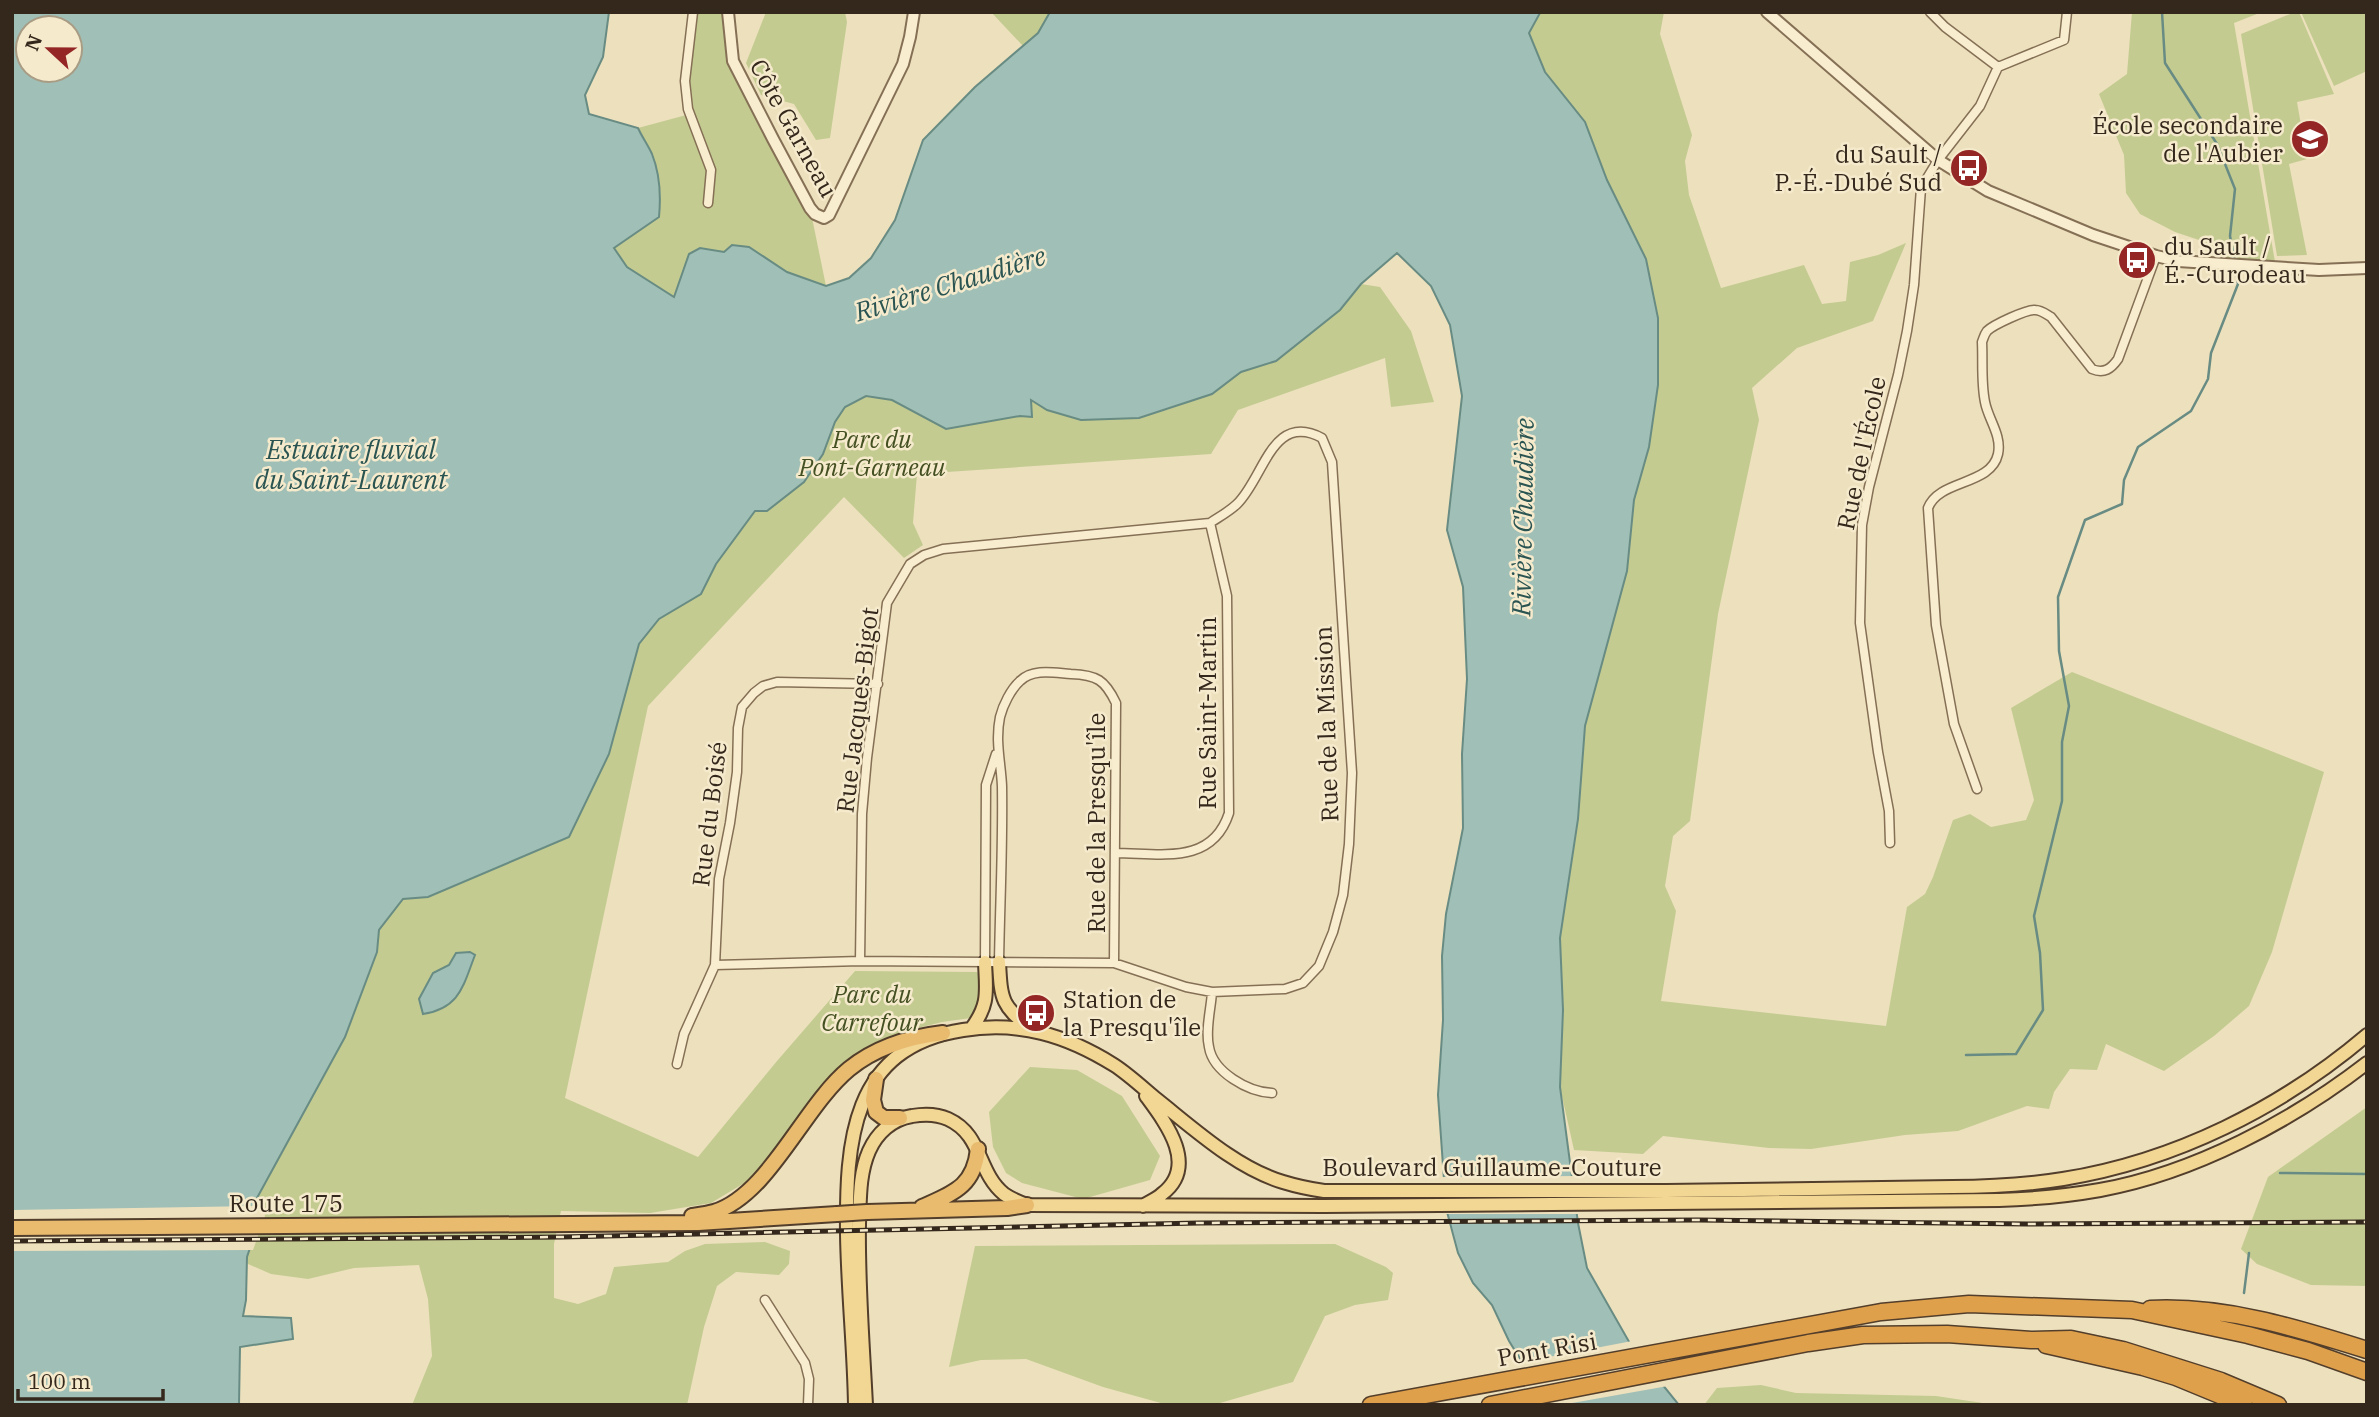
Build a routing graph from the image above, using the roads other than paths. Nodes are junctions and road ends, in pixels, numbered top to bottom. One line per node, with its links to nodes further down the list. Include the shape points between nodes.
1 (693, 12): 9 (street, via 685,81 688,109 711,170)
2 (728, 12): 3 (street, Côte Garneau, via 733,61 810,208 824,218 903,64)
3 (914, 12)
4 (1767, 12): 8 (street)
5 (1930, 12): 7 (street)
6 (2067, 12): 7 (street, via 2064,40)
7 (1998, 67): 8 (street, Rue de l'École, via 1980,106)
8 (1938, 160): 10 (street, via 1988,191); 16 (street, Rue de l'École, via 1921,188 1905,342 1861,525 1860,622)
9 (708, 203)
10 (2156, 256): 11 (street, via 2319,270); 15 (street, via 2118,359 2108,370 2092,369 2051,317 2034,309 1984,335 1984,399 1998,438 1997,458 1983,473 1936,496 1928,508 1936,625 1946,686)
11 (2367, 268)
12 (1210, 523): 13 (street, Rue Jacques-Bigot, via 943,549 924,555 910,565 887,603); 17 (street, Rue Saint-Martin, via 1227,596 1229,813 1208,846 1171,854); 22 (street, Rue de la Mission, via 1238,503 1282,438 1293,432 1322,438 1332,463 1352,773 1343,895 1319,966 1303,983 1285,989)
13 (878, 684): 18 (street, Rue Jacques-Bigot, via 862,814); 21 (street, Rue du Boisé, via 777,682 763,686 742,707 734,798 719,879)
14 (997, 751): 17 (street, Rue de la Presqu'île, via 1000,716 1021,679 1036,673 1086,675 1107,685 1116,703); 19 (street, Rue de la Presqu'île, via 1002,784); 19 (street, Rue de la Presqu'île, via 986,785)
15 (1977, 789)
16 (1890, 843)
17 (1115, 853): 20 (street, Rue de la Presqu'île)
18 (860, 961): 19 (street, Rue de la Mission); 21 (street, Rue de la Mission)
19 (992, 962): 20 (street, Rue de la Mission); 23 (main road, via 983,1013); 24 (main road, via 1008,1010)
20 (1114, 963): 22 (street, Rue de la Mission)
21 (715, 965): 28 (street, Rue du Boisé, via 684,1034)
22 (1212, 992): 31 (street, via 1208,1041 1216,1063 1241,1084)
23 (971, 1029): 24 (main road, Boulevard Guillaume-Couture); 25 (main road, Boulevard Guillaume-Couture)
24 (1033, 1030): 30 (main road, Boulevard Guillaume-Couture, via 1089,1051)
25 (943, 1033): 29 (main road, via 897,1055); 38 (highway, Boulevard Guillaume-Couture, via 896,1042 849,1070 814,1106 754,1187 733,1203 715,1212)
26 (2367, 1035): 34 (main road, Boulevard Guillaume-Couture, via 2244,1118 2173,1149 2093,1173 1998,1186)
27 (2367, 1063): 34 (main road, Boulevard Guillaume-Couture, via 2294,1112 2217,1153 2101,1190 1999,1200)
28 (677, 1064)
29 (876, 1079): 32 (highway, via 876,1112 884,1118); 47 (main road, via 855,1122 847,1179)
30 (1138, 1084): 34 (main road, Boulevard Guillaume-Couture, via 1234,1157 1280,1181 1324,1191); 36 (main road, via 1175,1140 1180,1159 1171,1185)
31 (1272, 1093)
32 (900, 1118): 33 (main road, via 923,1114 947,1118 964,1128); 48 (main road, via 885,1128 869,1150 860,1190)
33 (978, 1149): 35 (main road, via 997,1187); 37 (highway, via 976,1164 958,1190)
34 (1666, 1198): 36 (main road, Boulevard Guillaume-Couture)
35 (1027, 1205): 36 (main road, Boulevard Guillaume-Couture); 37 (highway, Boulevard Guillaume-Couture)
36 (1142, 1206)
37 (914, 1210): 38 (highway, Boulevard Guillaume-Couture, bridge)
38 (657, 1223): 39 (highway, Boulevard Guillaume-Couture)
39 (561, 1226): 40 (highway, Route 175)
40 (12, 1227)
41 (765, 1300): 46 (street, via 804,1363)
42 (2132, 1310): 44 (highway, via 2181,1307 2235,1315); 45 (highway, via 2260,1338); 49 (highway, Pont Risi, via 1969,1304 1881,1312)
43 (2031, 1340): 50 (highway, Pont Risi, via 1863,1335); 51 (highway, via 2154,1370); 52 (highway, via 2071,1339 2133,1353)
44 (2367, 1350)
45 (2367, 1372)
46 (808, 1405)
47 (855, 1405)
48 (866, 1405)
49 (1371, 1405)
50 (1490, 1405)
51 (2244, 1405)
52 (2278, 1405)

